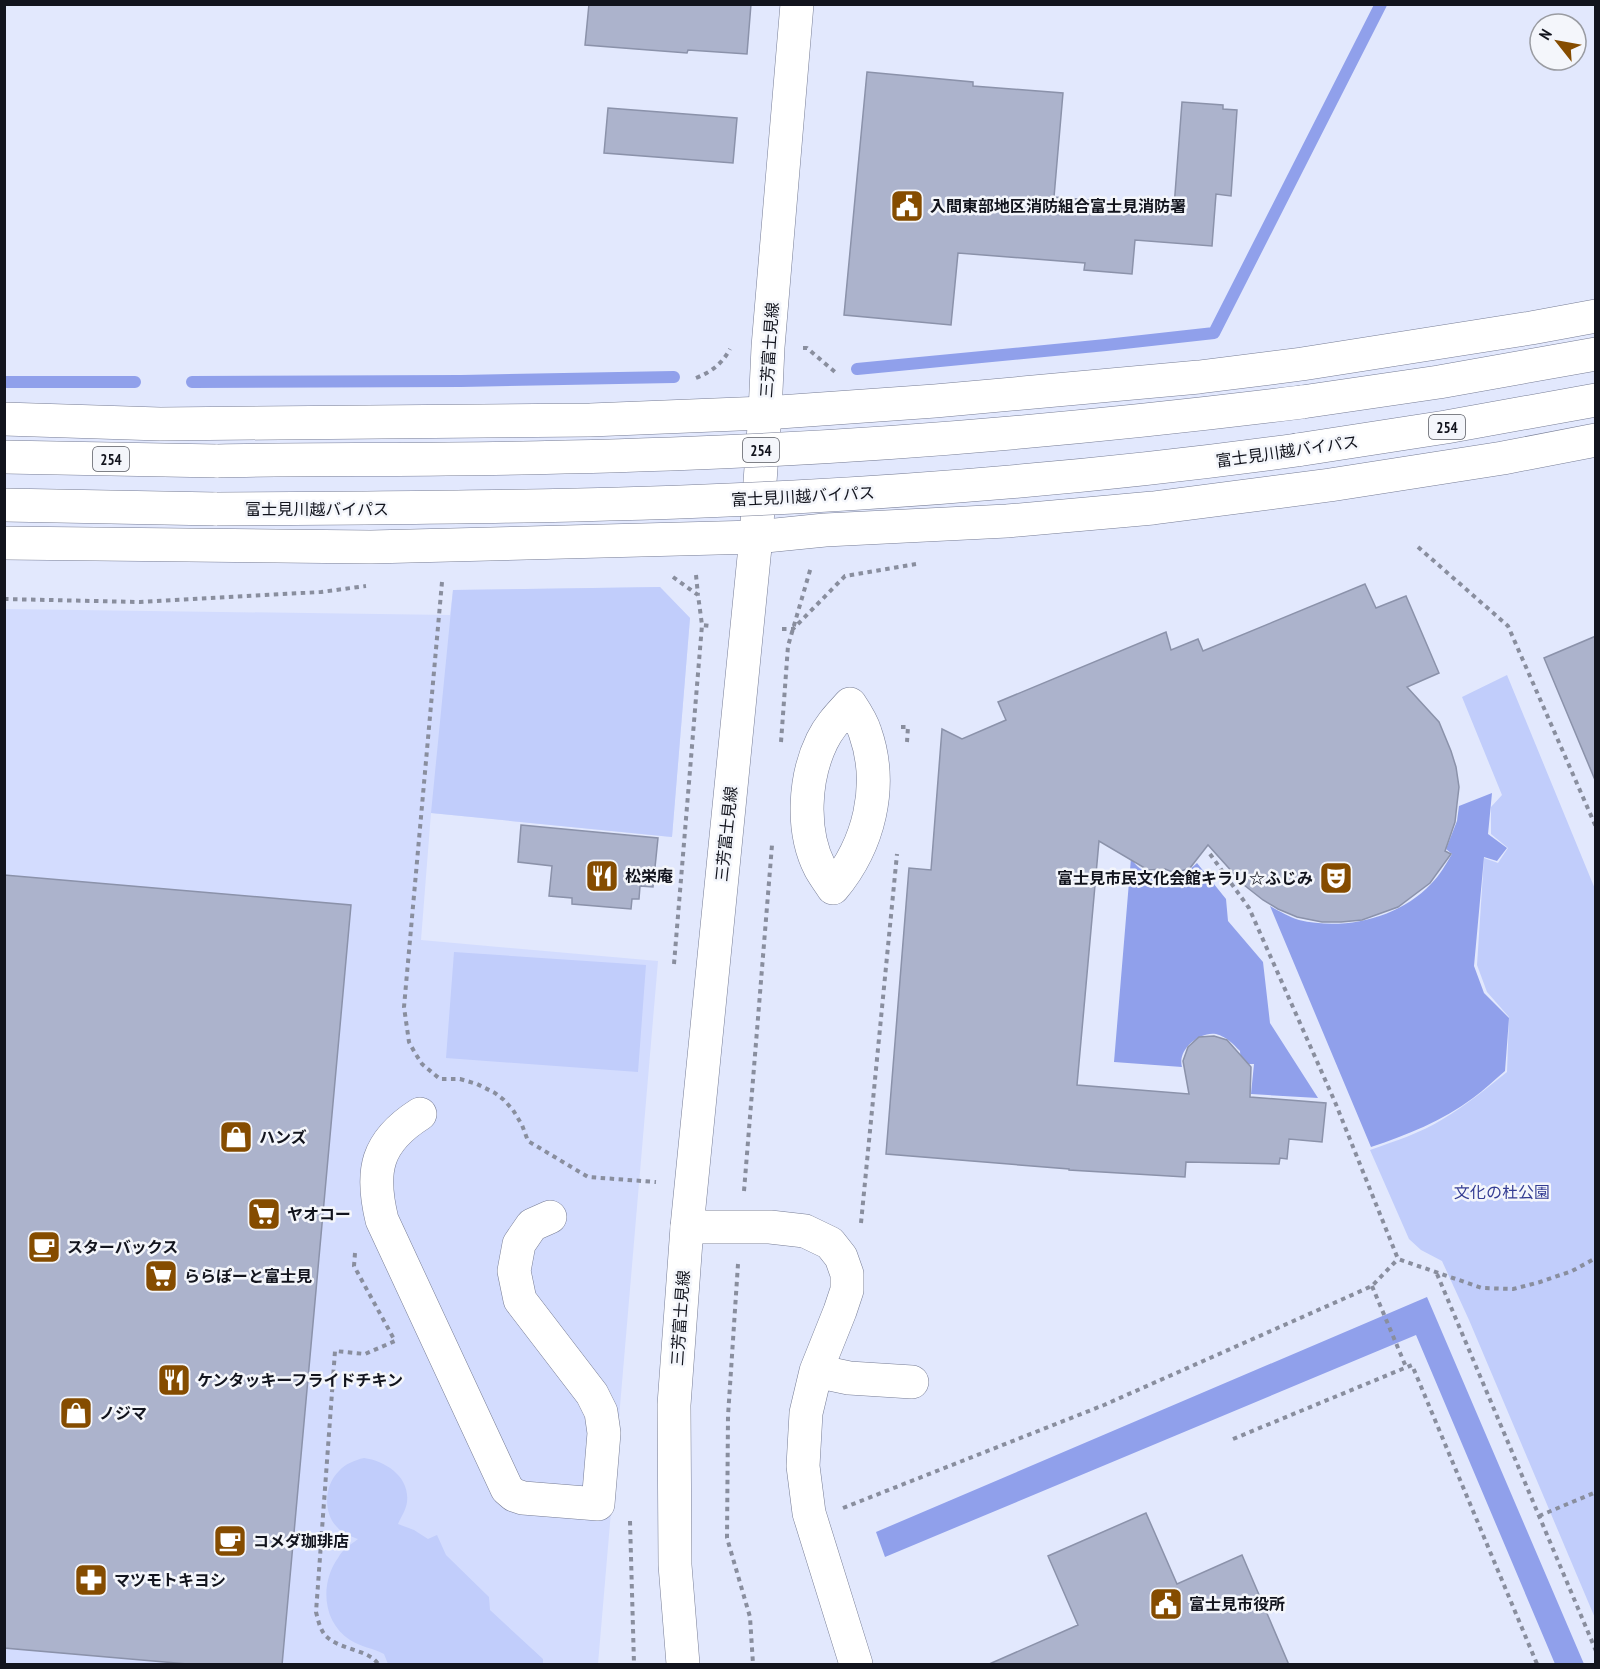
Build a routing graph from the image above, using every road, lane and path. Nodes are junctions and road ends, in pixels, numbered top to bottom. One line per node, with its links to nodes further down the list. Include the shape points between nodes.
1 (797, 4): 7 (main road, 三芳富士見線)
2 (1596, 315): 7 (main road, 254, via 1302,364 1198,377)
3 (1596, 354): 10 (main road, 254, bridge, via 1302,402 1056,430 809,448 533,458 218,461)
4 (818, 358): 5 (path)
5 (819, 366)
6 (1596, 400): 11 (main road, 富士見川越バイパス / 254, bridge, via 1212,462 1045,479 793,497 217,510)
7 (765, 413): 8 (main road, 254, via 590,420 184,424); 12 (main road, 三芳富士見線)
8 (4, 419)
9 (1596, 440): 12 (main road, via 1330,485 1153,508)
10 (4, 457)
11 (4, 505)
12 (756, 537): 13 (main road, via 371,547); 28 (main road, 三芳富士見線)
13 (4, 543)
14 (1418, 547): 20 (path, via 1508,626)
15 (443, 575): 25 (path, via 404,1006 409,1041 422,1064 440,1078 460,1079 495,1093 513,1110 528,1141 588,1177)
16 (808, 577): 19 (path, via 788,646)
17 (908, 727): 18 (path)
18 (906, 750)
19 (780, 752)
20 (1596, 827)
21 (772, 843): 29 (path)
22 (897, 854): 27 (path)
23 (1210, 854): 31 (path, via 1249,908 1335,1102)
24 (420, 1114): 26 (main road, via 389,1140 380,1160 376,1181 382,1220 507,1489 523,1498 598,1504 604,1433 601,1412 592,1394 520,1300 514,1271 519,1244 532,1225)
25 (656, 1182)
26 (550, 1217)
27 (861, 1223)
28 (687, 1227): 29 (main road); 44 (main road, 三芳富士見線, via 674,1405 675,1565)
29 (741, 1227): 36 (main road, via 805,1231 830,1243 841,1257 847,1274 846,1290); 45 (path, via 728,1416 727,1538 750,1617)
30 (1596, 1258): 32 (path, via 1513,1289 1482,1288)
31 (1398, 1259): 32 (path); 33 (path)
32 (1437, 1273): 41 (path)
33 (1372, 1286): 35 (path); 40 (path, via 1094,1409 840,1509)
34 (395, 1341): 43 (path, via 365,1354 335,1351 316,1612 323,1632 333,1643 373,1658)
35 (1406, 1368): 38 (path); 47 (path, via 1412,1365)
36 (816, 1371): 37 (main road, via 849,1378); 46 (main road, via 805,1424 803,1466 807,1502)
37 (912, 1382)
38 (1233, 1439)
39 (1596, 1492): 41 (path)
40 (839, 1501)
41 (1539, 1516): 42 (path)
42 (1596, 1651)
43 (378, 1665)
44 (684, 1665)
45 (753, 1665)
46 (856, 1665)
47 (1537, 1665)

